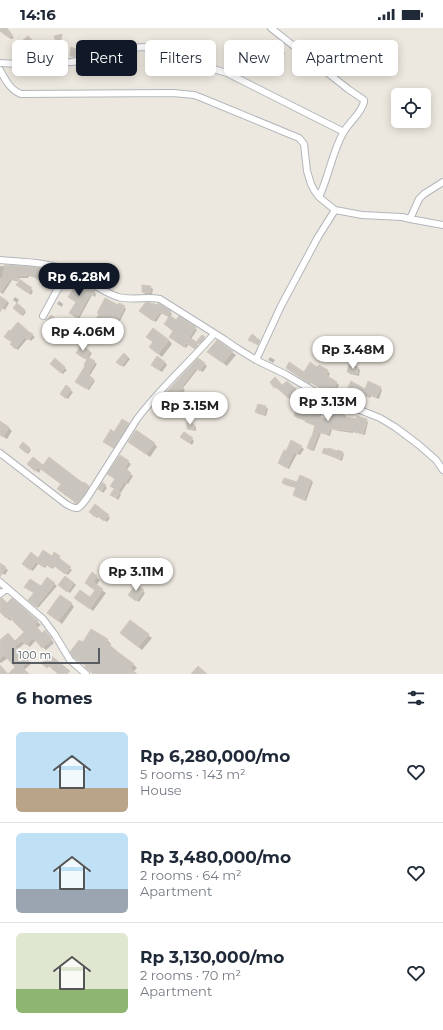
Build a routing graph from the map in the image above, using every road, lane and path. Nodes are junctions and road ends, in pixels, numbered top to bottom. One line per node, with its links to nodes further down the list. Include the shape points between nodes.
1 (271, 28): 4 (street, via 364,100 361,110)
2 (0, 63): 4 (street, via 72,62 144,47 164,58 227,73)
3 (0, 70): 6 (street, via 11,88 21,94 173,93 194,95 211,101 299,138 304,144 308,177)
4 (344, 132): 6 (street)
5 (443, 182): 8 (street, via 419,199)
6 (320, 197): 7 (street)
7 (335, 210): 8 (street); 14 (street, via 281,306)
8 (410, 219): 9 (street)
9 (443, 225)
10 (0, 260): 11 (street, via 44,264)
11 (70, 272): 12 (street); 13 (street, via 118,297 160,299)
12 (43, 316)
13 (214, 334): 14 (street); 15 (street, via 157,393 136,419 79,508 66,504)
14 (256, 360): 16 (street, via 317,393 380,418 419,445)
15 (0, 453)
16 (443, 470)
17 (0, 582): 18 (street)
18 (6, 589): 19 (street); 20 (street, via 43,619 70,660)
19 (0, 594)
20 (86, 674)

